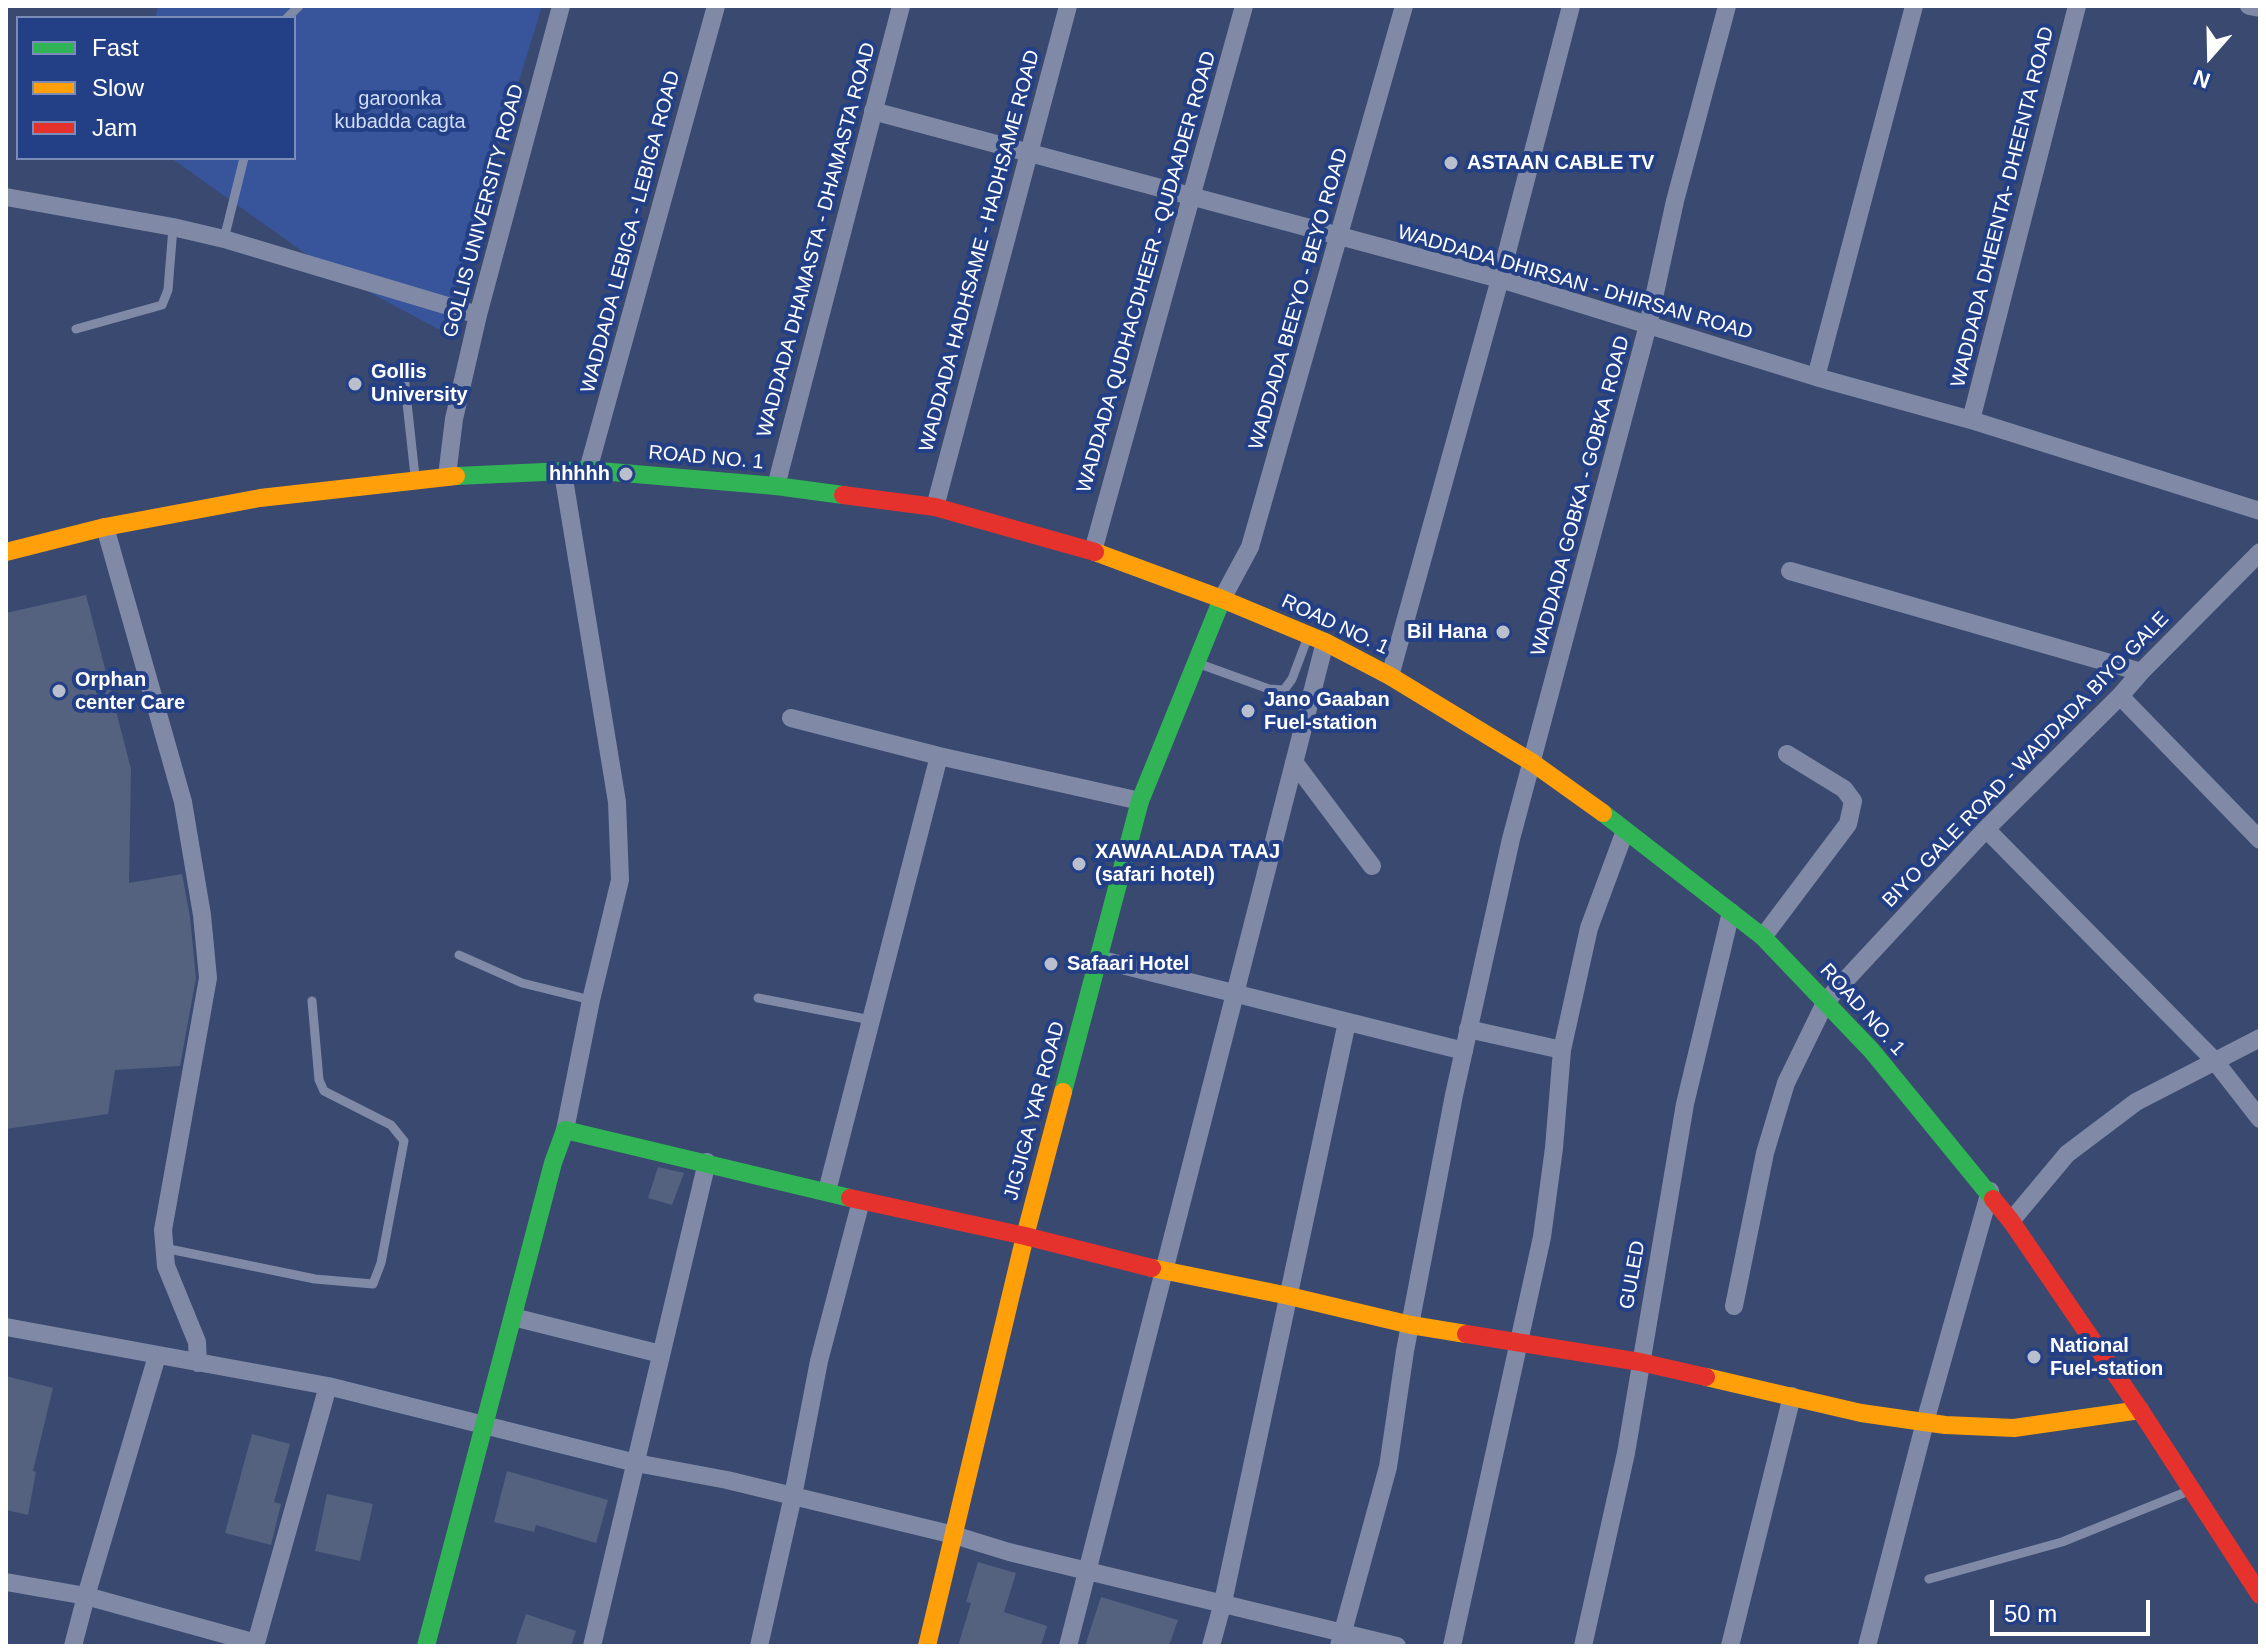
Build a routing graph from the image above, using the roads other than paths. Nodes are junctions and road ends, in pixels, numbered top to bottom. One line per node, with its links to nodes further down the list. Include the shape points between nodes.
1 (561, 6): 22 (street, GOLLIS UNIVERSITY ROAD)
2 (716, 6): 28 (street, WADDADA LEBIGA - LEBIGA ROAD)
3 (901, 6): 13 (street, WADDADA DHAMASTA - DHAMASTA ROAD)
4 (1068, 6): 14 (street, WADDADA HADHSAME - HADHSAME ROAD)
5 (1244, 6): 17 (street, WADDADA QUDHACDHEER - QUDAADER ROAD)
6 (1404, 6): 19 (street, WADDADA BEEYO - BEYO ROAD)
7 (1571, 6): 21 (street)
8 (1727, 6): 23 (street, WADDADA GOBKA - GOBKA ROAD)
9 (1914, 6): 26 (street)
10 (2077, 6): 27 (street, WADDADA DHEENTA- DHEENTA ROAD)
11 (2249, 6): 12 (street)
12 (2260, 7)
13 (873, 111): 14 (street, WADDADA DHIRSAN - DHIRSAN ROAD); 32 (street, WADDADA DHAMASTA - DHAMASTA ROAD)
14 (1029, 154): 17 (street, WADDADA DHIRSAN - DHIRSAN ROAD); 33 (street, WADDADA HADHSAME - HADHSAME ROAD)
15 (244, 160): 20 (lane)
16 (6, 197): 18 (street)
17 (1190, 197): 19 (street, WADDADA DHIRSAN - DHIRSAN ROAD); 36 (street, WADDADA QUDHACDHEER - QUDAADER ROAD)
18 (173, 227): 20 (street); 24 (lane, via 162,305)
19 (1340, 238): 21 (street, WADDADA DHIRSAN - DHIRSAN ROAD); 40 (street, WADDADA BEEYO - BEYO ROAD, via 1250,547)
20 (224, 239): 22 (street)
21 (1500, 279): 23 (street, WADDADA DHIRSAN - DHIRSAN ROAD); 44 (street)
22 (478, 315): 30 (street, GOLLIS UNIVERSITY ROAD)
23 (1648, 325): 26 (street, WADDADA DHIRSAN - DHIRSAN ROAD); 50 (street, WADDADA GOBKA - GOBKA ROAD)
24 (76, 329)
25 (403, 366): 31 (lane)
26 (1816, 377): 27 (street, WADDADA DHIRSAN - DHIRSAN ROAD)
27 (1971, 420): 34 (street, WADDADA DHIRSAN - DHIRSAN ROAD)
28 (588, 470): 29 (main road, ROAD NO. 1); 32 (main road, ROAD NO. 1)
29 (563, 473): 30 (main road, ROAD NO. 1); 62 (street, via 617,802 620,880)
30 (447, 476): 31 (main road, ROAD NO. 1)
31 (415, 480): 35 (main road, ROAD NO. 1, via 260,498)
32 (776, 486): 33 (main road, ROAD NO. 1)
33 (935, 507): 36 (main road, ROAD NO. 1)
34 (2260, 511)
35 (105, 527): 37 (main road, ROAD NO. 1); 80 (street, via 183,802 208,978)
36 (1093, 551): 40 (main road, ROAD NO. 1)
37 (6, 552)
38 (2260, 552): 43 (street, BIYO GALE ROAD - WADDADA BIYO GALE)
39 (1790, 571): 43 (street)
40 (1222, 599): 41 (main road, ROAD NO. 1); 42 (main road, JIGJIGA YAR ROAD)
41 (1317, 638): 42 (lane, via 1284,690); 44 (main road, ROAD NO. 1); 49 (street)
42 (1196, 663): 51 (main road, JIGJIGA YAR ROAD)
43 (2141, 672): 45 (street, BIYO GALE ROAD - WADDADA BIYO GALE)
44 (1390, 676): 50 (main road, ROAD NO. 1)
45 (2120, 696): 52 (street, BIYO GALE ROAD - WADDADA BIYO GALE); 54 (street)
46 (791, 718): 48 (street)
47 (1787, 754): 57 (street, via 1844,789 1853,801 1848,824)
48 (939, 756): 51 (street); 65 (street)
49 (1294, 762): 55 (street); 60 (street)
50 (1533, 763): 53 (main road, ROAD NO. 1); 67 (street, WADDADA GOBKA - GOBKA ROAD)
51 (1140, 801): 59 (main road, JIGJIGA YAR ROAD)
52 (1986, 829): 64 (street, BIYO GALE ROAD - WADDADA BIYO GALE); 71 (street)
53 (1625, 831): 56 (main road, ROAD NO. 1); 69 (street, via 1589,928)
54 (2260, 840)
55 (1372, 866)
56 (1731, 912): 57 (main road, ROAD NO. 1); 90 (street, GULED, via 1685,1104)
57 (1763, 937): 64 (main road, ROAD NO. 1)
58 (459, 955): 62 (lane, via 522,983)
59 (1098, 959): 60 (street); 79 (main road, JIGJIGA YAR ROAD)
60 (1235, 994): 66 (street); 81 (street)
61 (758, 998): 65 (lane)
62 (591, 1000): 73 (street)
63 (312, 1001): 80 (lane, via 324,1091 391,1125 404,1141 373,1284 315,1279)
64 (1826, 1001): 76 (main road, ROAD NO. 1); 83 (street, BIYO GALE ROAD - WADDADA BIYO GALE, via 1786,1083 1765,1153)
65 (871, 1020): 75 (street)
66 (1347, 1022): 70 (street); 82 (street)
67 (1468, 1029): 69 (street); 70 (street, WADDADA GOBKA - GOBKA ROAD)
68 (2260, 1038): 71 (street)
69 (1562, 1050): 87 (street, via 1542,1237)
70 (1464, 1051): 85 (street, WADDADA GOBKA - GOBKA ROAD)
71 (2214, 1060): 72 (street); 78 (street, via 2136,1102 2067,1154)
72 (2260, 1119)
73 (565, 1130): 74 (main road); 84 (main road)
74 (707, 1162): 75 (main road); 88 (street)
75 (827, 1191): 77 (main road)
76 (1990, 1191): 78 (main road, ROAD NO. 1); 95 (street)
77 (861, 1201): 79 (main road); 99 (street, via 819,1361)
78 (2011, 1221): 94 (main road, ROAD NO. 1)
79 (1025, 1236): 81 (main road); 100 (main road, JIGJIGA YAR ROAD)
80 (164, 1248): 91 (street, via 166,1266 197,1342)
81 (1163, 1271): 82 (main road); 101 (street)
82 (1289, 1296): 85 (main road); 106 (street)
83 (1734, 1306)
84 (513, 1317): 88 (street); 96 (main road)
85 (1411, 1325): 87 (main road); 107 (street, WADDADA GOBKA - GOBKA ROAD, via 1388,1467)
86 (6, 1327): 89 (street)
87 (1520, 1343): 90 (main road); 117 (street)
88 (661, 1354): 97 (street)
89 (157, 1356): 91 (street); 105 (street)
90 (1640, 1362): 93 (main road); 118 (street, GULED, via 1626,1453)
91 (198, 1363): 92 (street)
92 (328, 1386): 96 (street); 108 (street)
93 (1792, 1396): 95 (main road); 119 (street)
94 (2140, 1410): 95 (main road, via 2014,1428); 98 (main road, ROAD NO. 1)
95 (1925, 1422): 120 (street)
96 (484, 1423): 97 (street); 110 (main road)
97 (636, 1463): 99 (street); 111 (street)
98 (2193, 1489): 102 (lane, via 2062,1542); 104 (main road, ROAD NO. 1)
99 (793, 1496): 100 (street); 112 (street)
100 (954, 1535): 101 (street); 113 (main road, JIGJIGA YAR ROAD)
101 (1087, 1570): 106 (street); 114 (street)
102 (1929, 1579)
103 (6, 1582): 105 (street)
104 (2260, 1595)
105 (86, 1596): 108 (street); 109 (street)
106 (1223, 1602): 107 (street); 115 (street)
107 (1341, 1640): 116 (street)
108 (259, 1645)
109 (73, 1646)
110 (426, 1646)
111 (592, 1646)
112 (759, 1646)
113 (927, 1646)
114 (1068, 1646)
115 (1211, 1646)
116 (1397, 1646)
117 (1452, 1646)
118 (1583, 1646)
119 (1730, 1646)
120 (1867, 1646)

